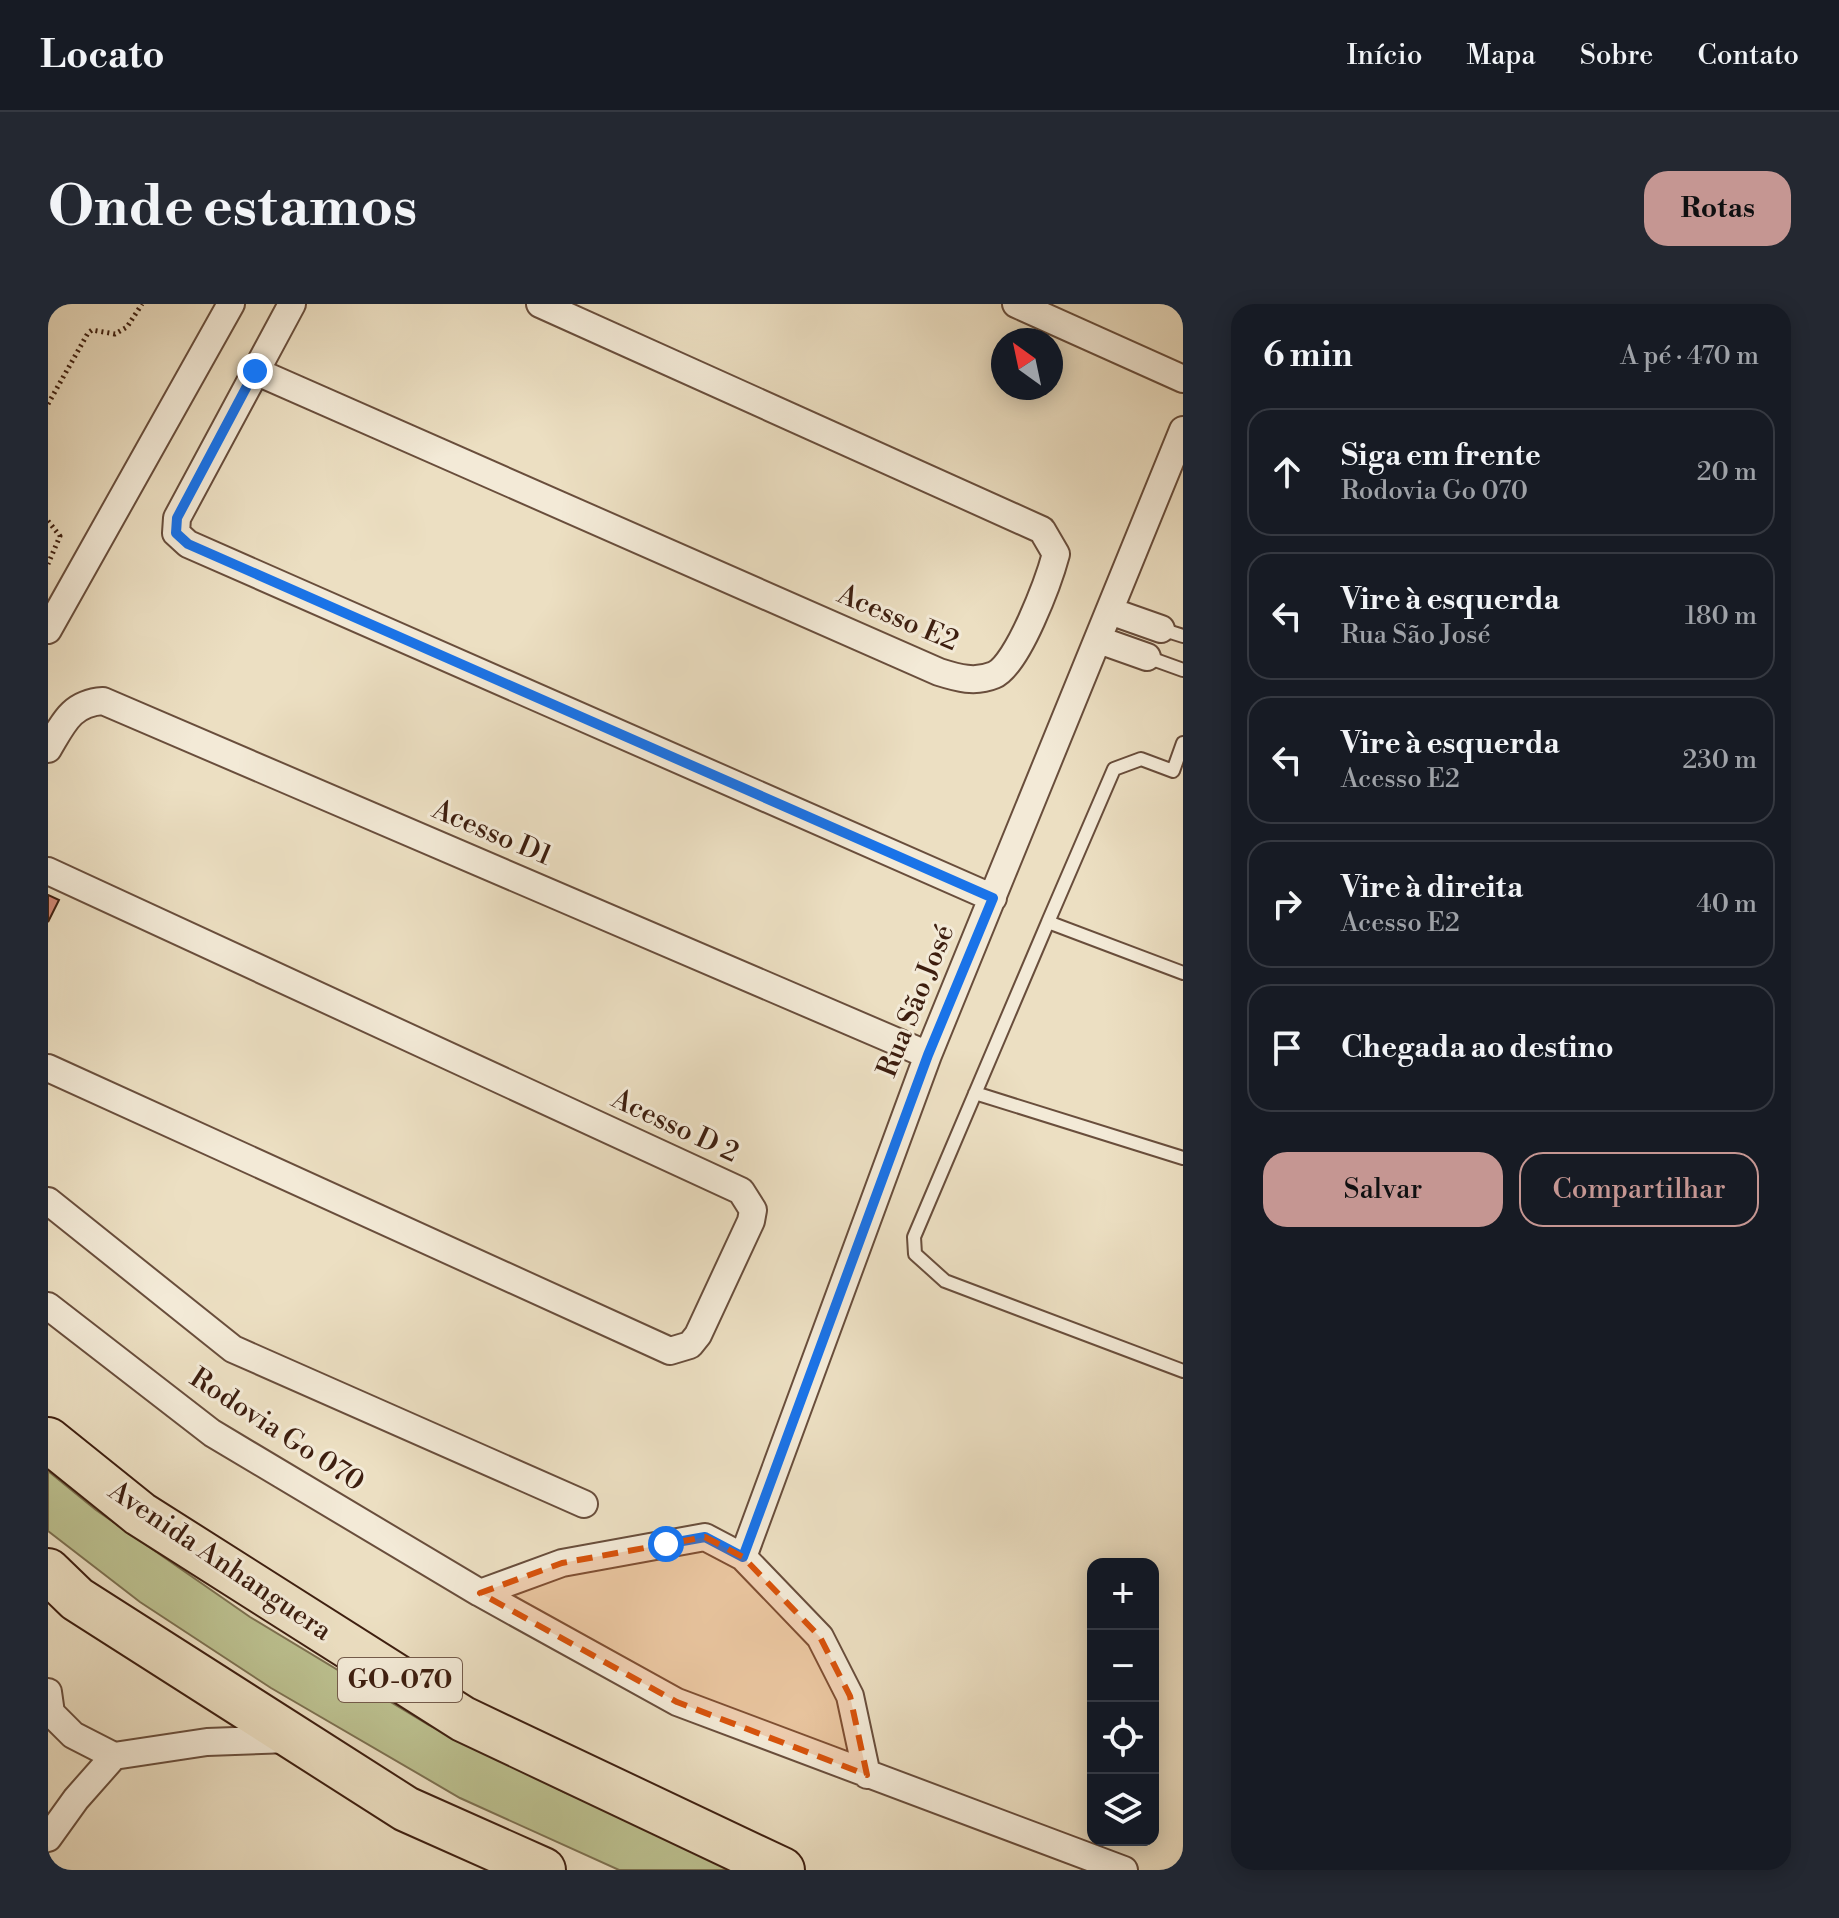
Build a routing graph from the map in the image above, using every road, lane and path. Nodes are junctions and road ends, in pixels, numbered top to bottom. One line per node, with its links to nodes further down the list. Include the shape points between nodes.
1 (142, 304): 8 (path, via 127,327 115,334 88,333)
2 (231, 304): 13 (street)
3 (292, 304): 6 (street)
4 (540, 304): 6 (street, Acesso E2, via 1042,530 1056,554 1013,656 996,675 967,680 939,672)
5 (1016, 304): 7 (street)
6 (255, 371): 22 (street, via 177,518 176,533 188,544)
7 (1183, 379)
8 (48, 404)
9 (1183, 430): 12 (street, Rua São José)
10 (48, 521): 11 (path, via 60,536)
11 (48, 564)
12 (1110, 611): 14 (street); 15 (street, Rua São José)
13 (48, 630)
14 (1172, 633)
15 (1099, 640): 16 (street); 22 (street, Rua São José)
16 (1147, 657): 17 (lane)
17 (1183, 670)
18 (1183, 743): 20 (lane)
19 (48, 749): 25 (street, Acesso D1, via 74,709 103,701)
20 (1178, 772): 23 (lane, via 1141,759 1114,769)
21 (48, 871): 26 (street, Acesso D 2, via 741,1191 753,1210 751,1221 698,1335 690,1345 670,1351)
22 (993, 898): 25 (street, Rua São José)
23 (1048, 922): 24 (lane); 27 (lane)
24 (1183, 973)
25 (928, 1055): 34 (street, Rua São José)
26 (48, 1068)
27 (975, 1093): 28 (lane); 31 (lane, via 914,1237 915,1254 945,1281)
28 (1183, 1158)
29 (48, 1201): 33 (street, via 233,1349)
30 (48, 1306): 36 (street, Rodovia Go 070, via 212,1433)
31 (1183, 1371)
32 (48, 1440): 43 (highway, Avenida Anhanguera / GO-070, via 140,1514 463,1719)
33 (584, 1504)
34 (743, 1557): 36 (street, via 705,1537 562,1563); 40 (street, via 820,1637 850,1696)
35 (48, 1571): 38 (highway, via 77,1599)
36 (480, 1593): 40 (street, Rodovia Go 070, via 677,1702)
37 (49, 1709): 39 (street, via 73,1735)
38 (297, 1739): 39 (street, via 207,1742); 42 (highway, via 406,1809)
39 (114, 1756): 41 (street)
40 (867, 1775): 44 (street, Rodovia Go 070)
41 (48, 1838)
42 (543, 1870)
43 (782, 1870)
44 (1124, 1870)

